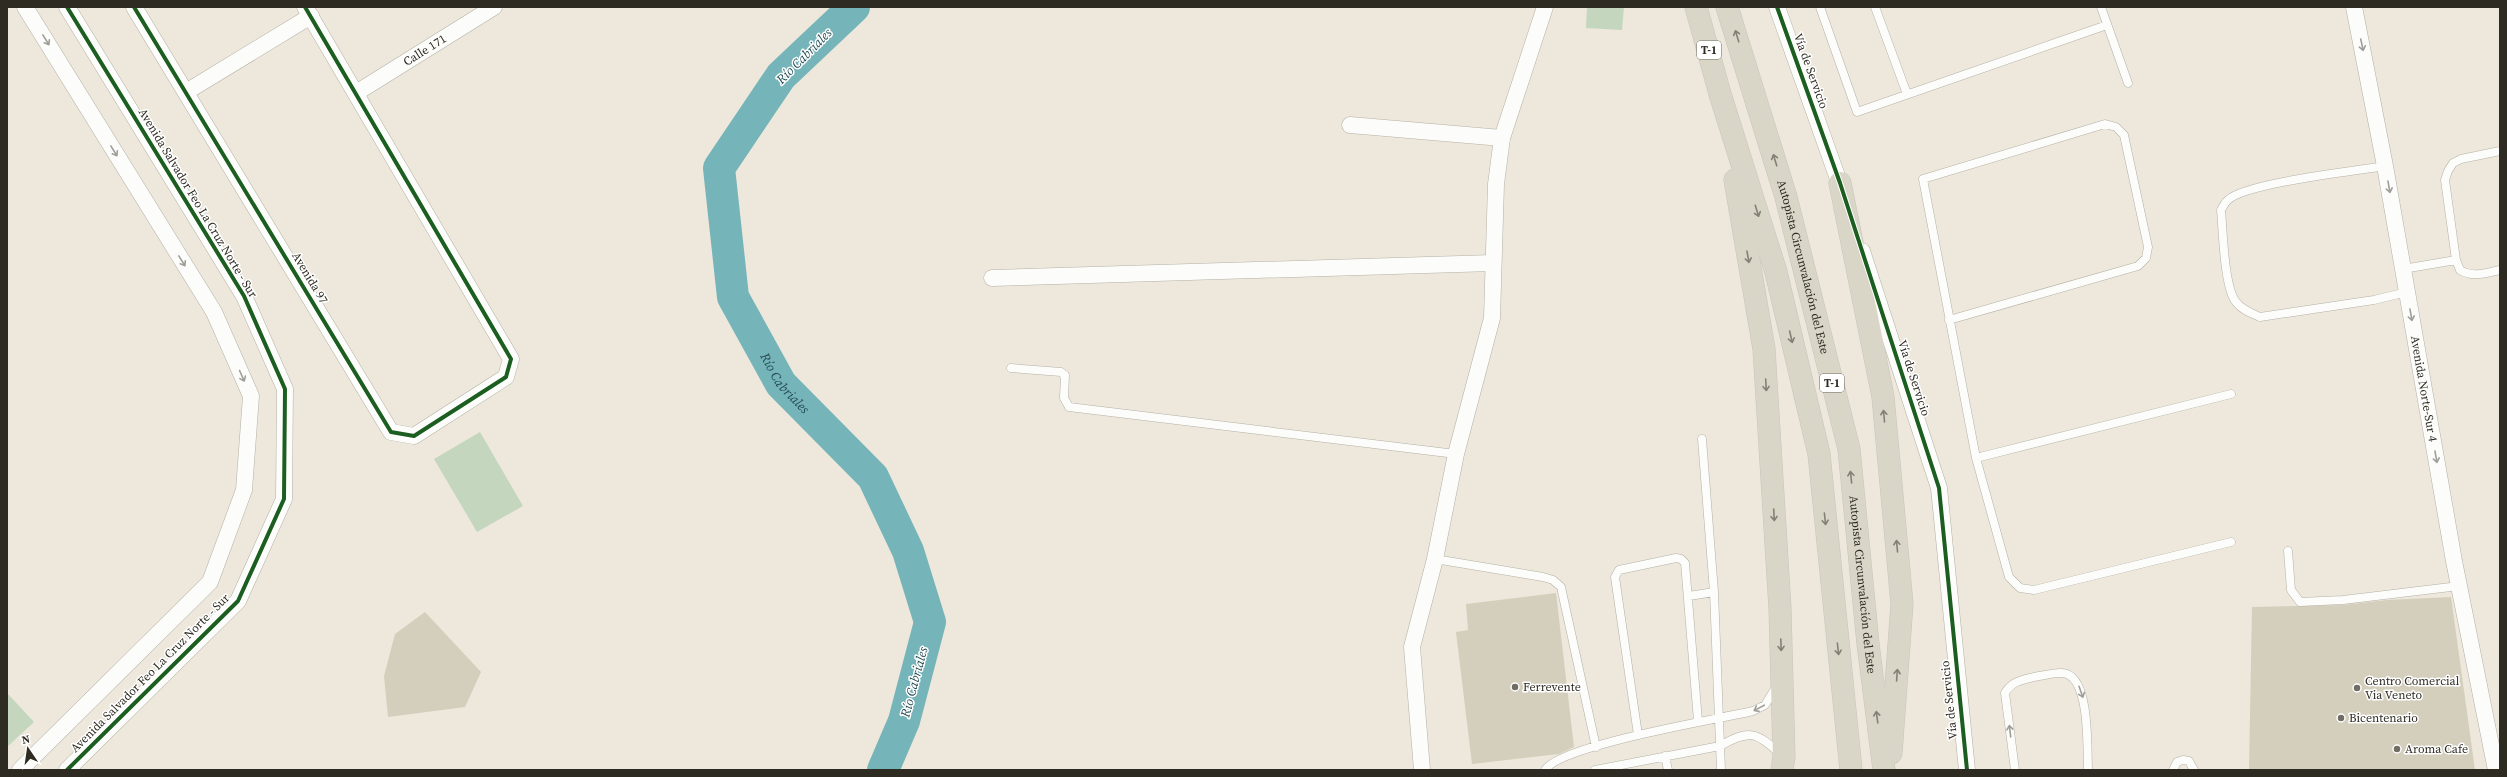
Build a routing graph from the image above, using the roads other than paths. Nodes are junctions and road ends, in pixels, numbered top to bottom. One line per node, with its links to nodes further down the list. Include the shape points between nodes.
1 (25, 7): 51 (street, Avenida Salvador Feo La Cruz Norte - Sur, one-way to 51, via 214,312 251,396 244,490 210,582)
2 (67, 7): 52 (street, Avenida Salvador Feo La Cruz Norte - Sur, via 244,296 285,390 284,499 238,602)
3 (134, 7): 16 (street, Avenida 97)
4 (494, 7): 17 (street, Calle 171)
5 (1545, 7): 21 (street)
6 (1696, 7): 18 (highway, T-1)
7 (1727, 7): 59 (highway, Autopista Circunvalación del Este / T-1, one-way to 7, via 1868,644 1849,449 1786,197)
8 (1777, 7): 24 (street, Vía de Servicio)
9 (1820, 7): 19 (lane, via 1857,112)
10 (1875, 7): 19 (lane)
11 (2101, 7): 14 (lane)
12 (2354, 7): 23 (street, Avenida Norte-Sur 4, one-way to 23)
13 (308, 12): 16 (street); 17 (street)
14 (2108, 25): 15 (lane); 19 (lane)
15 (2128, 83)
16 (186, 92): 17 (street, Avenida 97, via 391,432 414,436 506,377 511,360)
17 (356, 93)
18 (1720, 94): 43 (highway, one-way to 43, via 1764,349); 58 (highway, T-1, one-way to 58, via 1776,272 1819,454)
19 (1907, 94)
20 (1350, 125): 21 (street)
21 (1502, 138): 26 (street, via 1496,184)
22 (2500, 152): 25 (lane, via 2461,159 2453,163 2448,171 2445,180)
23 (2385, 166): 27 (street, Avenida Norte-Sur 4, one-way to 27); 30 (lane, via 2278,184 2229,199 2221,210 2229,286 2236,302 2246,311 2260,317)
24 (1840, 183): 60 (highway, one-way to 24, via 1902,604 1882,397); 61 (street, Vía de Servicio, via 1939,488)
25 (2456, 260): 27 (lane); 28 (lane, via 2460,270 2467,274 2479,275)
26 (1493, 263): 29 (street); 35 (street, via 1492,318)
27 (2403, 269): 30 (street, Avenida Norte-Sur 4)
28 (2500, 270)
29 (992, 278)
30 (2407, 292): 40 (street, Avenida Norte-Sur 4, one-way to 40)
31 (1950, 320): 31 (lane, via 2138,266 2146,258 2148,247 2124,135 2116,127 2105,124 1923,179); 36 (lane)
32 (1011, 368): 35 (lane, via 1061,372 1065,375 1064,398 1069,407)
33 (2231, 394): 36 (lane)
34 (1702, 439): 41 (lane)
35 (1456, 454): 39 (street)
36 (1976, 458): 37 (lane, via 2009,577 2020,588 2034,590)
37 (2231, 542)
38 (2288, 551): 40 (lane, via 2291,590 2300,602 2343,600)
39 (1435, 559): 47 (lane, via 1543,577 1553,580 1561,587); 53 (street, via 1412,647)
40 (2459, 586): 66 (street, Avenida Norte-Sur 4)
41 (1714, 592): 42 (lane); 44 (lane)
42 (1689, 596): 45 (lane); 46 (lane, via 1685,563 1681,559 1616,572)
43 (1782, 677): 44 (lane, one-way to 44, via 1765,705 1753,711); 50 (highway)
44 (1720, 718): 45 (lane); 48 (lane)
45 (1698, 721): 46 (lane)
46 (1638, 735): 47 (lane)
47 (1596, 746): 54 (lane, via 1555,761)
48 (1720, 746): 49 (lane); 50 (lane, via 1735,737 1749,734 1763,738); 57 (lane)
49 (1665, 756): 55 (lane); 56 (lane)
50 (1783, 763)
51 (20, 770)
52 (67, 770)
53 (1422, 770)
54 (1545, 770)
55 (1595, 770)
56 (1668, 770)
57 (1721, 770)
58 (1851, 770)
59 (1884, 770)
60 (1890, 770)
61 (1967, 770)
62 (2015, 770): 63 (lane, one-way to 63, via 2005,693 2012,684 2020,680 2058,673 2072,677 2083,694)
63 (2088, 770)
64 (2173, 770): 65 (lane, via 2177,762 2183,760 2190,761)
65 (2194, 770)
66 (2496, 770)

